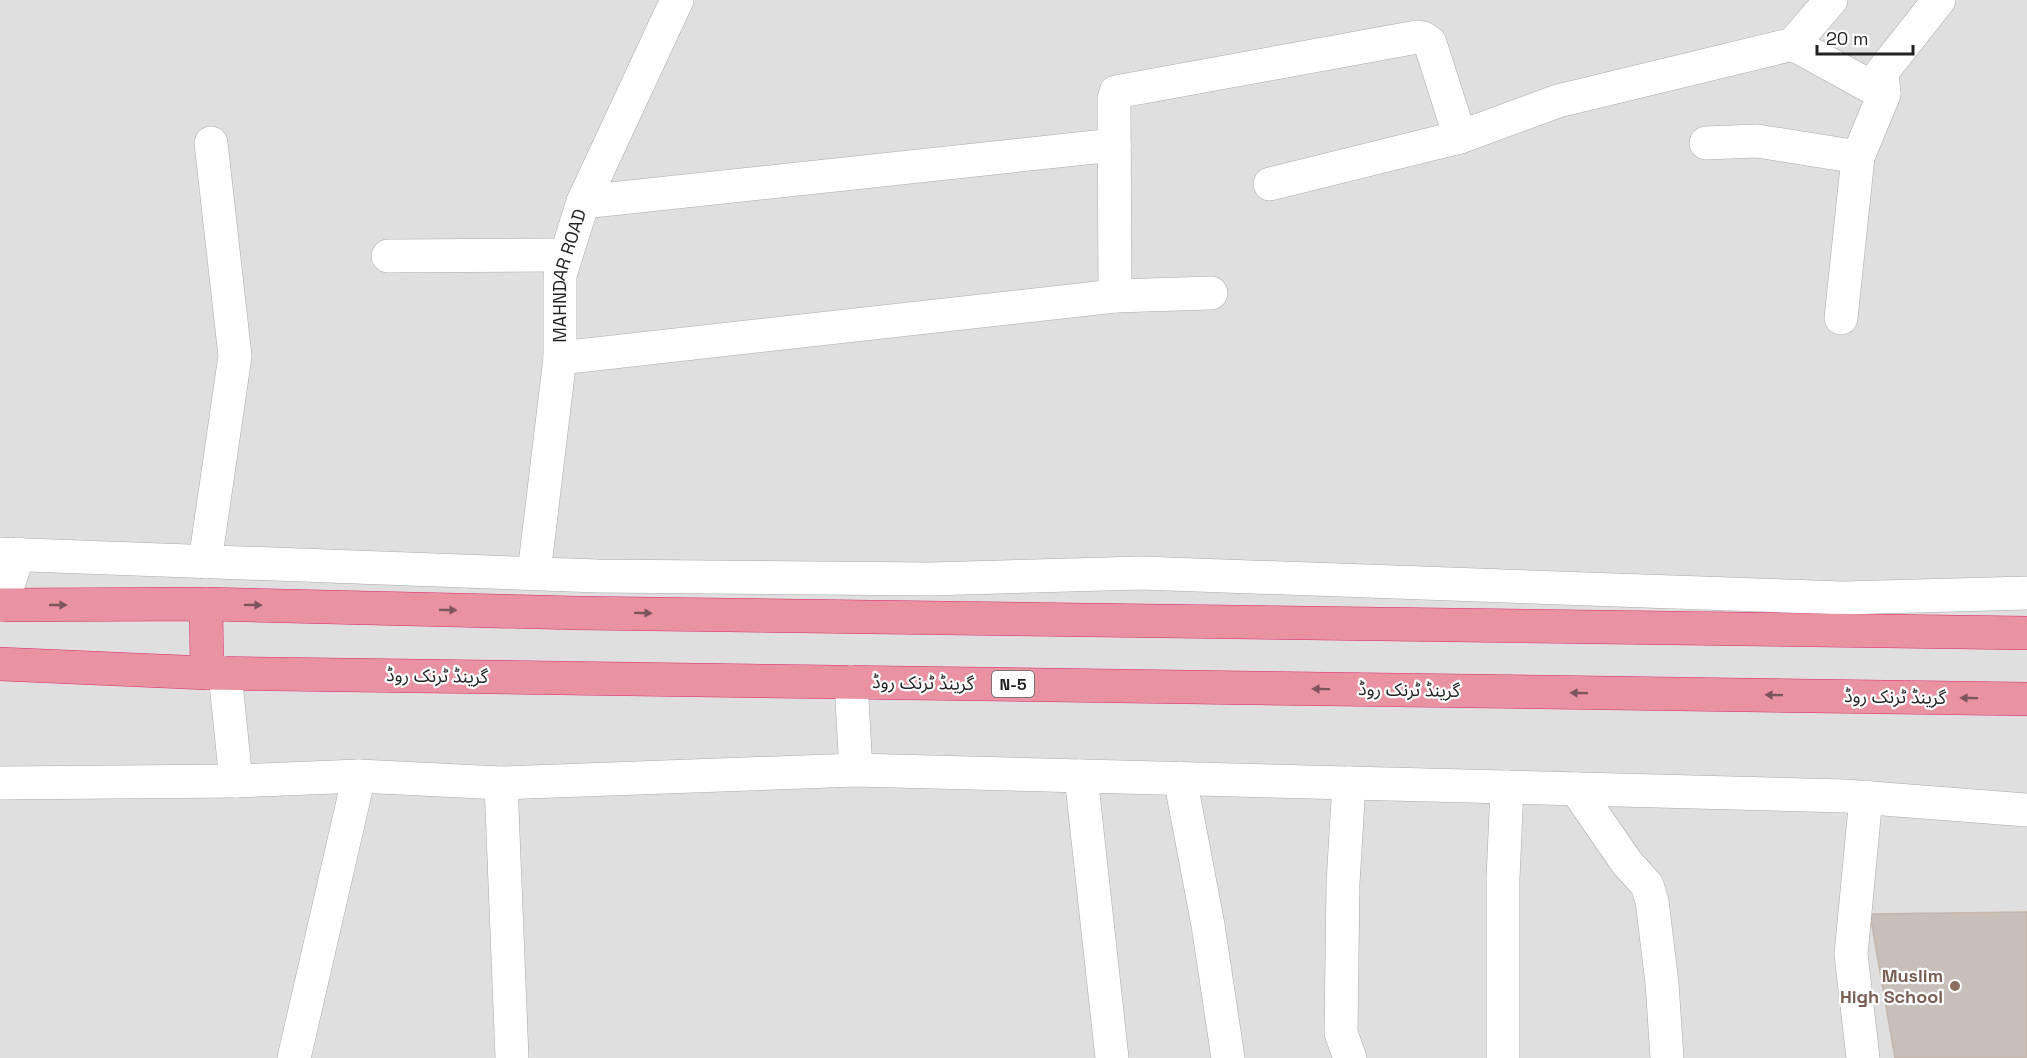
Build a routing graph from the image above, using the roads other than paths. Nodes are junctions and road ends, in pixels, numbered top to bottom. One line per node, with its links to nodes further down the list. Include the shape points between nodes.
1 (677, 0): 12 (street, MAHNDAR ROAD)
2 (1831, 0): 4 (street)
3 (1939, 0): 5 (street, via 1882,72)
4 (1793, 44): 5 (street); 6 (street, via 1558,101)
5 (1884, 94): 10 (street)
6 (1460, 137): 9 (street, via 1430,43 1417,37 1116,92); 11 (street)
7 (211, 143): 20 (street, via 235,356)
8 (1706, 143): 10 (street, via 1757,141)
9 (1114, 145): 12 (street); 16 (street)
10 (1858, 157): 17 (street)
11 (1270, 184)
12 (583, 202): 13 (street, MAHNDAR ROAD)
13 (566, 255): 14 (street); 18 (street, MAHNDAR ROAD, via 560,275)
14 (388, 256)
15 (1211, 293): 16 (street)
16 (1115, 296): 18 (street)
17 (1841, 318)
18 (560, 358): 21 (street, MAHNDAR ROAD)
19 (9, 554): 20 (street); 24 (street)
20 (205, 562): 21 (street)
21 (534, 573): 22 (street, via 930,579 1141,573 1843,598)
22 (2027, 593)
23 (207, 604): 24 (highway, one-way to 23); 25 (highway, one-way to 25); 27 (highway)
24 (1, 605)
25 (2027, 633)
26 (0, 664): 27 (highway, گرینڈ ٹرنک روڈ / N-5)
27 (216, 673): 28 (highway, گرینڈ ٹرنک روڈ / N-5); 34 (street)
28 (851, 682): 29 (highway, گرینڈ ٹرنک روڈ / N-5, one-way to 28); 30 (street)
29 (2027, 699)
30 (856, 770): 32 (street); 36 (street)
31 (359, 776): 34 (street); 36 (street); 42 (street)
32 (1081, 776): 33 (street); 44 (street)
33 (1180, 778): 37 (street); 45 (street)
34 (236, 781): 35 (street)
35 (0, 783)
36 (501, 783): 43 (street)
37 (1349, 783): 38 (street); 46 (street, via 1341,1033)
38 (1507, 787): 39 (street); 47 (street)
39 (1576, 789): 40 (street); 48 (street, via 1647,885 1662,982)
40 (1866, 797): 41 (street); 49 (street, via 1851,954)
41 (2027, 810)
42 (294, 1058)
43 (512, 1058)
44 (1112, 1058)
45 (1228, 1058)
46 (1350, 1058)
47 (1503, 1058)
48 (1667, 1058)
49 (1863, 1058)

